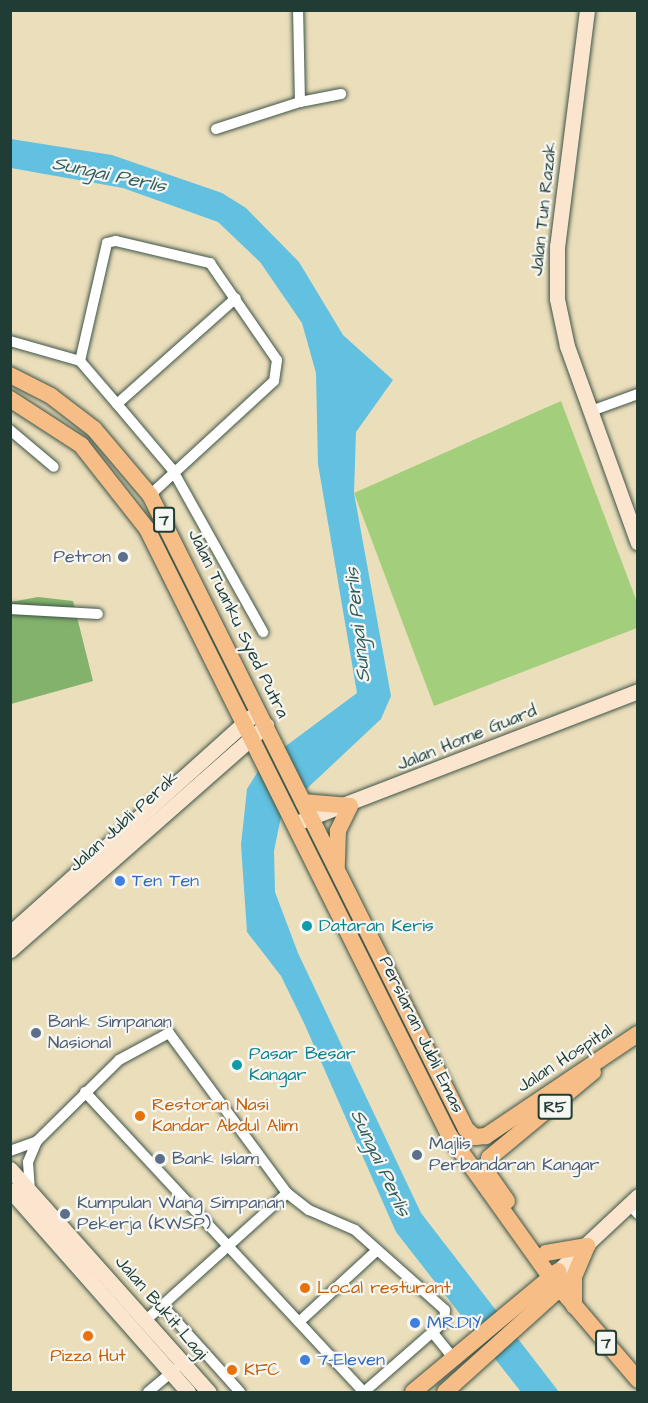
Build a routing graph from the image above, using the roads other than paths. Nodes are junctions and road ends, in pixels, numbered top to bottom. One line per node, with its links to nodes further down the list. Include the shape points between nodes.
1 (298, 10): 4 (street)
2 (587, 10): 13 (street, Jalan Tun Razak, via 556,280 567,346)
3 (340, 94): 4 (street)
4 (300, 102): 5 (street)
5 (216, 129)
6 (236, 297): 8 (street, via 210,263 141,244 107,243); 12 (street); 16 (street, via 278,372)
7 (10, 341): 8 (street)
8 (80, 361): 12 (street)
9 (10, 375): 17 (main road, Jalan Tuanku Syed Putra / 7, via 51,396 94,429)
10 (638, 394): 13 (street)
11 (10, 399): 24 (main road, Jalan Tuanku Syed Putra / 7, via 81,445 125,498 175,578)
12 (117, 404): 16 (street)
13 (591, 411): 18 (street, Jalan Tun Razak)
14 (10, 430): 15 (street)
15 (54, 467)
16 (172, 470): 17 (street); 21 (street)
17 (150, 495): 23 (main road, Jalan Tuanku Syed Putra / 7)
18 (638, 543)
19 (10, 609): 20 (street)
20 (98, 614)
21 (263, 632)
22 (638, 691): 26 (street, Jalan Home Guard)
23 (262, 719): 24 (street, Jalan Jubli Perak); 25 (main road, Jalan Tuanku Syed Putra / 7)
24 (248, 728): 25 (main road, Jalan Tuanku Syed Putra / 7); 29 (street, Jalan Jubli Perak); 30 (street, Jalan Jubli Perak)
25 (268, 750): 27 (main road, 7)
26 (350, 806): 27 (main road); 28 (main road, via 338,831)
27 (300, 814): 28 (main road, Persiaran Jubli Emas / 7); 33 (main road, Persiaran Jubli Emas / 7)
28 (336, 870): 33 (main road, Persiaran Jubli Emas / 7)
29 (10, 933)
30 (10, 950)
31 (638, 1034): 32 (main road, Jalan Hospital / R5)
32 (608, 1056): 35 (main road, Jalan Hospital / R5); 38 (main road, R5, via 567,1098)
33 (431, 1082): 35 (main road, Persiaran Jubli Emas / 7, via 470,1134); 39 (main road, Persiaran Jubli Emas / 7)
34 (85, 1092): 36 (street); 45 (street, via 119,1060 169,1033); 47 (street)
35 (486, 1136): 40 (main road)
36 (37, 1141): 37 (street); 44 (street, via 28,1162)
37 (10, 1151)
38 (497, 1151): 40 (main road); 49 (main road, via 488,1162 490,1178)
39 (459, 1152): 40 (main road); 42 (main road, Persiaran Jubli Emas / 7)
40 (480, 1154): 42 (main road)
41 (10, 1169): 44 (street, Jalan Bukit Lagi)
42 (477, 1180): 49 (main road, 7)
43 (10, 1190): 60 (street, Jalan Bukit Lagi)
44 (30, 1191): 55 (street, Jalan Bukit Lagi)
45 (287, 1194): 47 (street); 50 (street, via 309,1210 355,1230)
46 (635, 1204): 48 (street)
47 (228, 1246): 52 (street); 56 (street)
48 (587, 1246): 49 (main road); 51 (street); 53 (main road, via 574,1277)
49 (538, 1251): 51 (main road, 7); 54 (main road)
50 (375, 1252): 56 (street); 57 (street, via 445,1310 444,1322)
51 (556, 1279): 53 (main road, 7); 54 (main road)
52 (162, 1305): 55 (street); 65 (street)
53 (574, 1306): 61 (main road, 7)
54 (520, 1311): 58 (main road); 68 (main road, via 481,1358)
55 (146, 1320): 59 (street, Jalan Bukit Lagi)
56 (299, 1322): 66 (street)
57 (433, 1333): 58 (street); 66 (street)
58 (453, 1358): 67 (main road)
59 (183, 1362): 60 (street); 64 (street, Jalan Bukit Lagi)
60 (171, 1372): 62 (street); 63 (street, Jalan Bukit Lagi)
61 (638, 1380)
62 (148, 1392)
63 (188, 1392)
64 (209, 1392)
65 (240, 1392)
66 (364, 1392)
67 (413, 1392)
68 (445, 1392)

